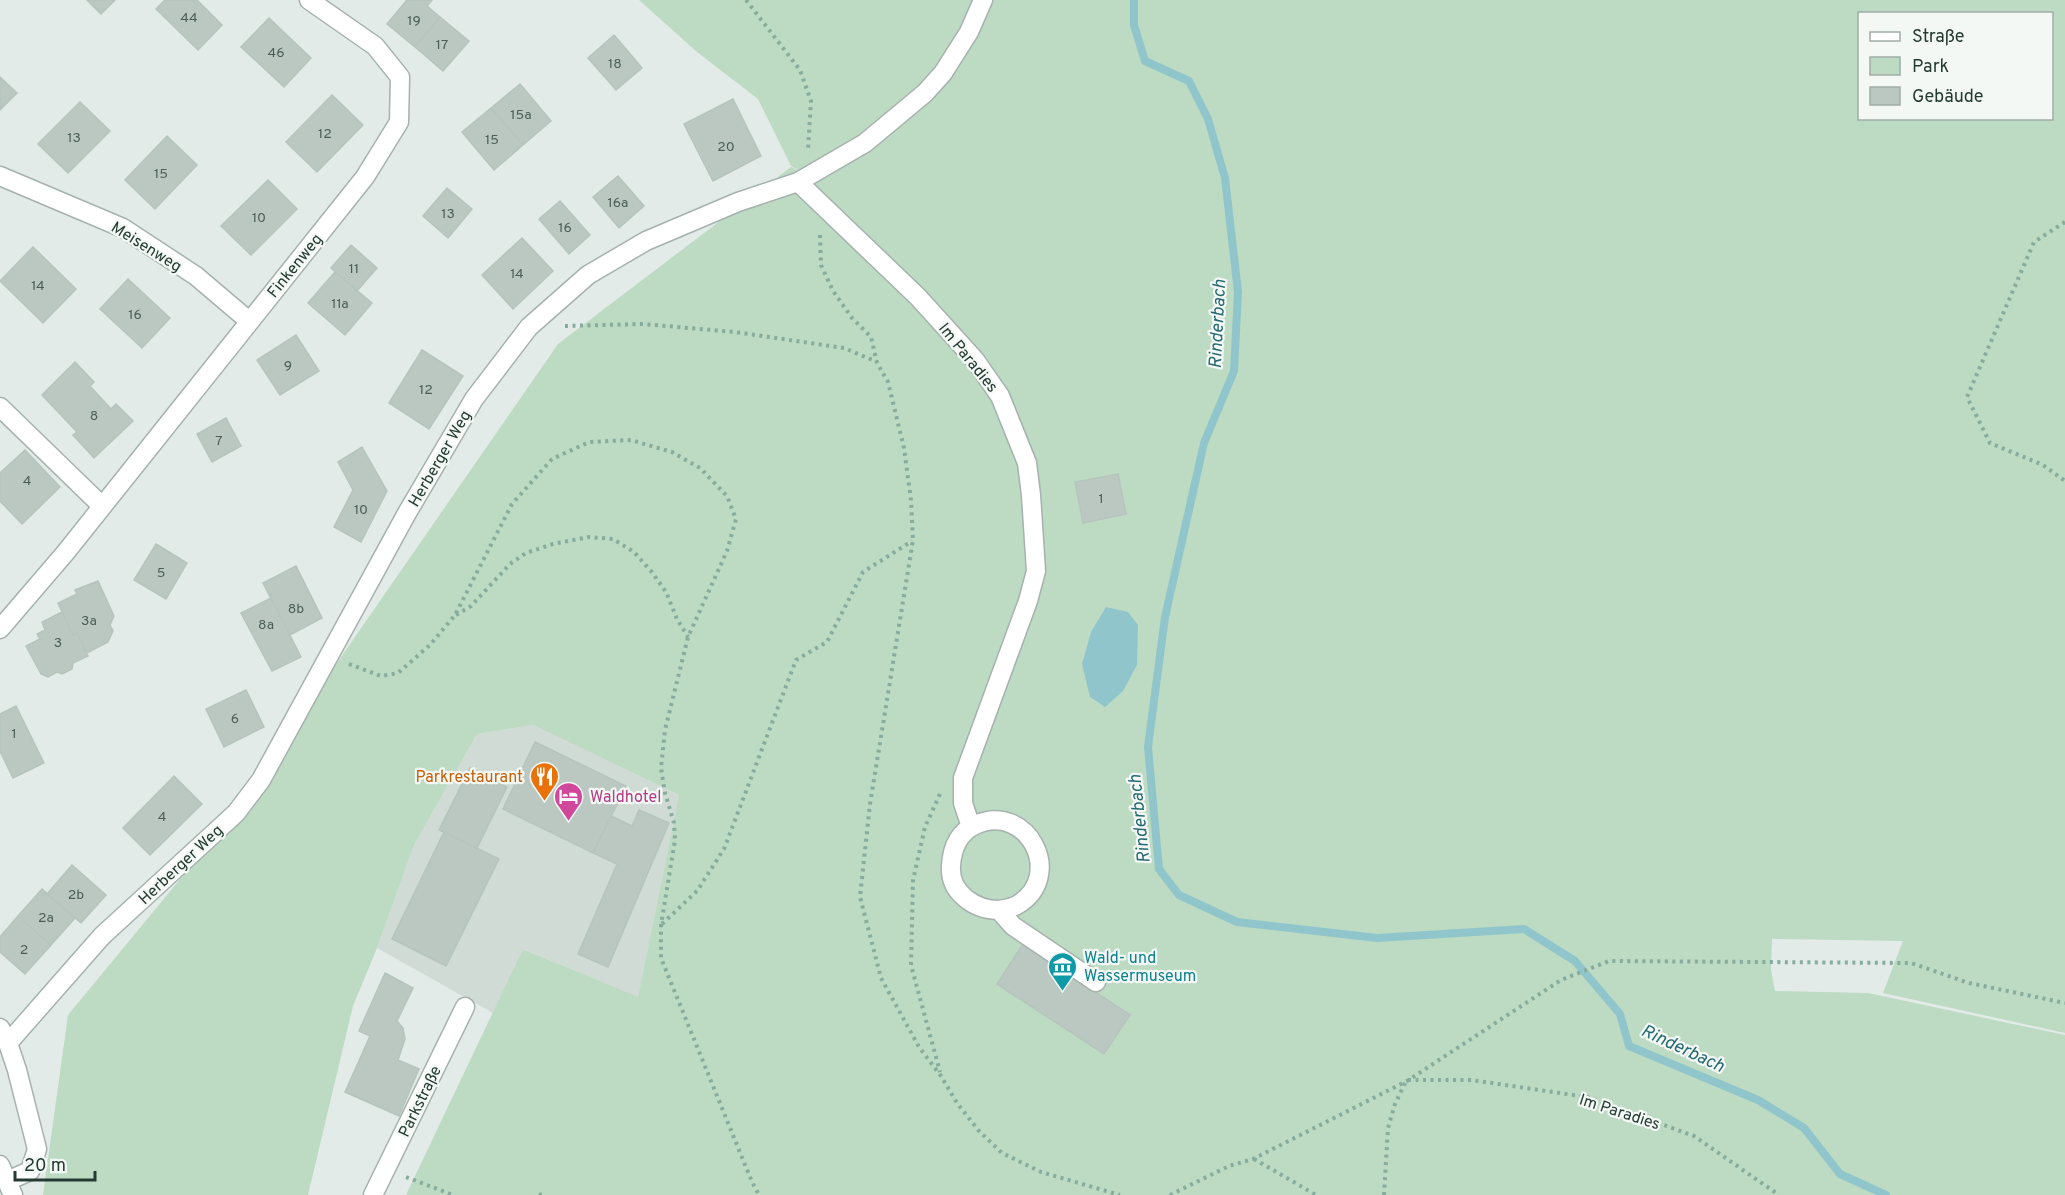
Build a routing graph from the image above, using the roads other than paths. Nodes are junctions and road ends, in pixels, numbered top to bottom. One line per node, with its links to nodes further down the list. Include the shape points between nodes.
1 (309, 0): 5 (street, Finkenweg, via 375,46 400,77 399,122 365,177)
2 (983, 0): 4 (street, Herberger Weg, via 969,32 925,93 865,143)
3 (0, 176): 5 (street, Meisenweg, via 123,228 196,276)
4 (798, 182): 9 (street, Im Paradies, via 918,297 975,360 1000,396 1027,463 1036,571 1029,601 963,778 963,803); 13 (street, Herberger Weg, via 738,202 646,241 588,275 529,327 474,399 261,780 236,813 102,936)
5 (249, 321): 7 (street, Finkenweg)
6 (0, 407): 7 (street)
7 (102, 506): 8 (street, Finkenweg)
8 (0, 629)
9 (971, 827): 10 (street, via 952,850 950,872 957,891 973,905); 10 (street, via 1005,821 1028,835 1039,855 1039,876 1033,890 1017,905)
10 (999, 910): 11 (street, via 1013,926)
11 (1096, 982)
12 (465, 1007): 15 (street, Parkstraße)
13 (4, 1035): 14 (street, Herberger Weg, via 18,1070 37,1149 30,1171)
14 (6, 1180)
15 (373, 1195)

